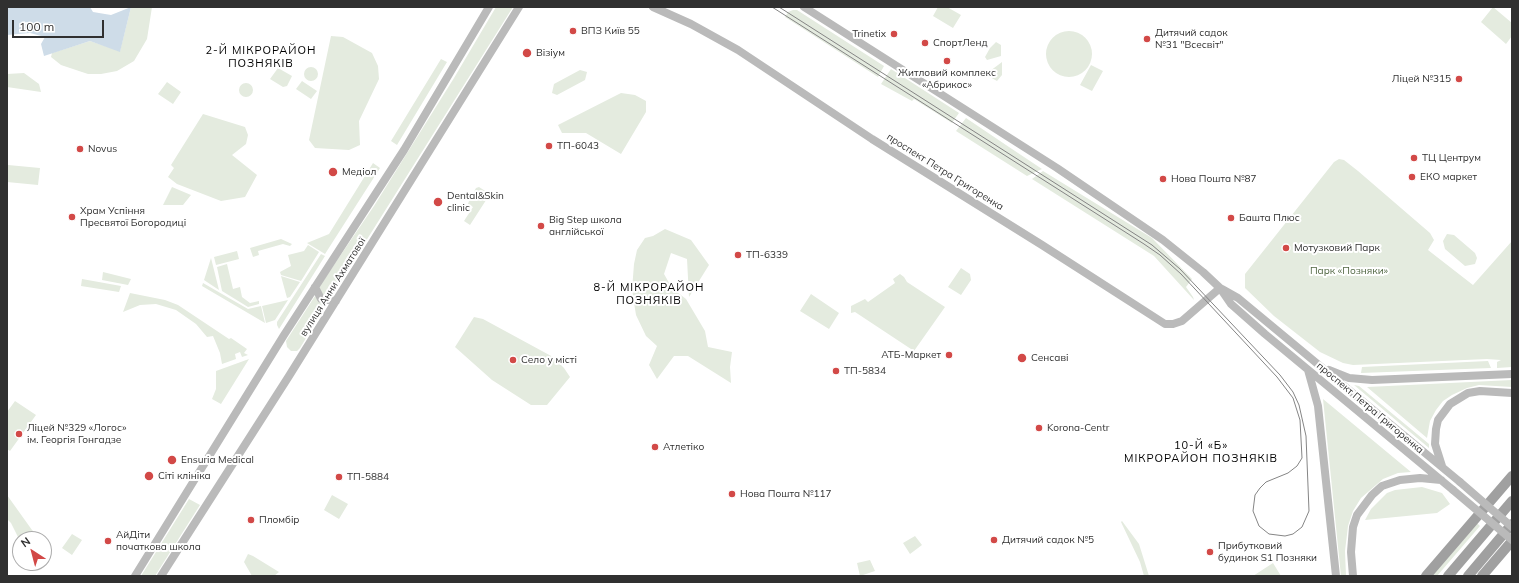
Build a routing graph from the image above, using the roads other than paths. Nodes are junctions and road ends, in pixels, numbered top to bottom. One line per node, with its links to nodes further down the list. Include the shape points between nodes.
1 (490, 7): 5 (main road, вулиця Анни Ахматової, via 404,150)
2 (520, 7): 7 (main road, вулиця Анни Ахматової)
3 (653, 7): 6 (main road, проспект Петра Григоренка, via 738,50 872,139 1165,324 1182,321)
4 (804, 7): 6 (main road, проспект Петра Григоренка, via 1063,172 1163,240)
5 (315, 287): 7 (main road, via 321,299); 18 (main road, вулиця Анни Ахматової)
6 (1220, 288): 8 (main road, проспект Петра Григоренка, via 1238,298); 9 (main road, проспект Петра Григоренка, via 1231,304)
7 (336, 301): 19 (main road, вулиця Анни Ахматової)
8 (1319, 365): 10 (main road, via 1349,378 1372,380); 12 (main road, проспект Петра Григоренка)
9 (1307, 370): 14 (main road, проспект Петра Григоренка); 20 (main road, via 1318,406)
10 (1512, 374)
11 (1512, 393): 12 (main road, via 1468,393 1457,398 1443,411 1436,430 1435,444)
12 (1443, 468): 16 (main road, проспект Петра Григоренка, bridge)
13 (1512, 476): 22 (highway)
14 (1441, 480): 17 (main road, проспект Петра Григоренка, bridge); 21 (main road, via 1400,480 1382,486 1372,495 1357,515 1353,527)
15 (1512, 501): 23 (highway)
16 (1512, 525): 24 (highway)
17 (1512, 541): 25 (highway)
18 (135, 576)
19 (161, 576)
20 (1336, 576)
21 (1353, 576)
22 (1426, 576)
23 (1448, 576)
24 (1468, 576)
25 (1482, 576)

